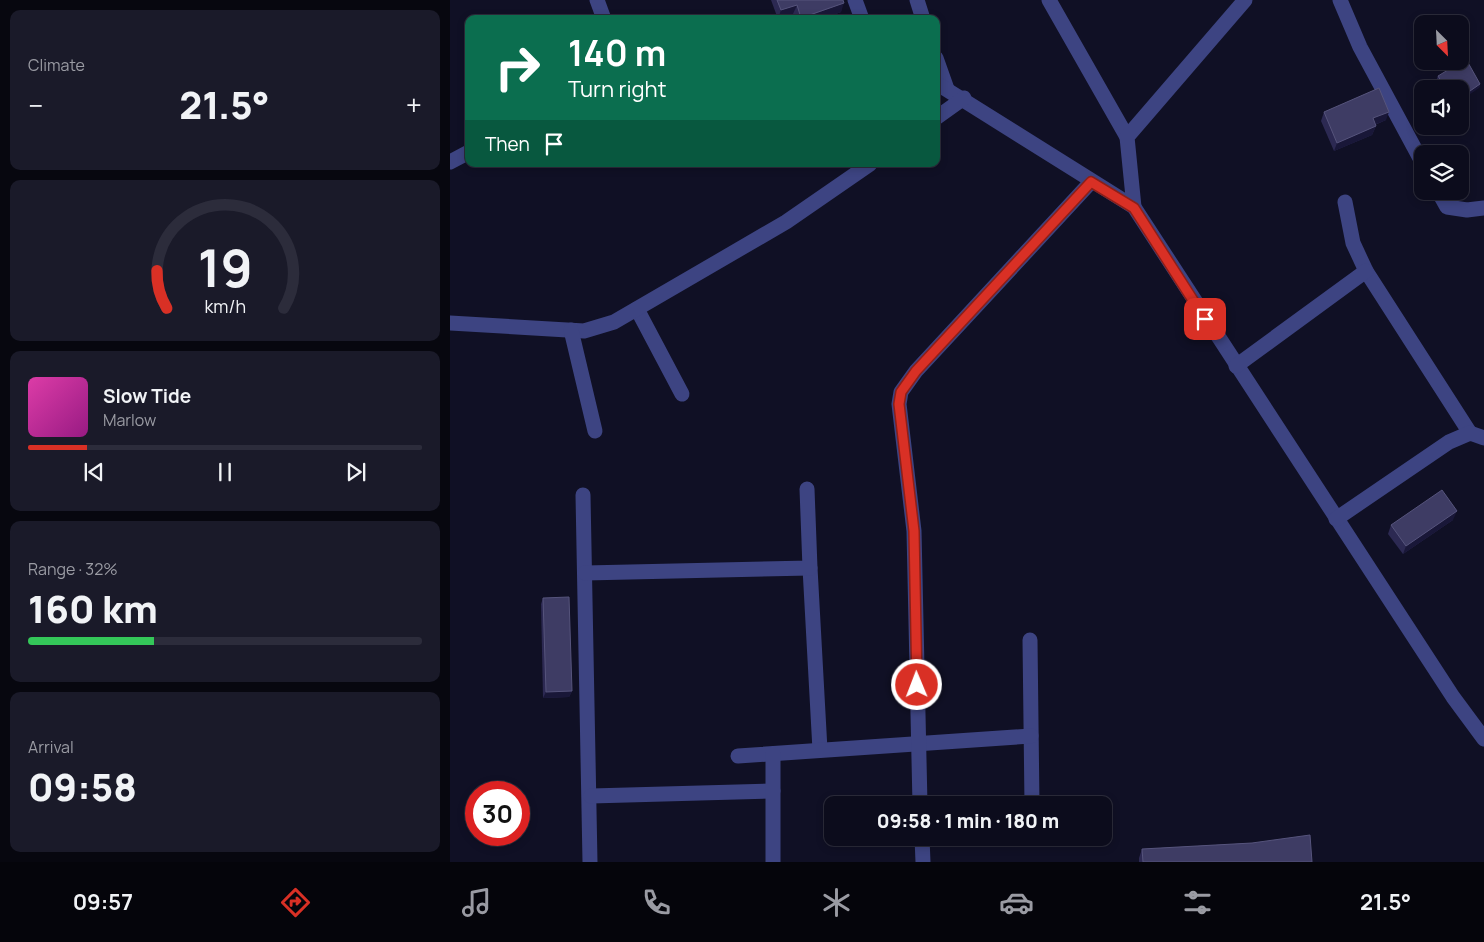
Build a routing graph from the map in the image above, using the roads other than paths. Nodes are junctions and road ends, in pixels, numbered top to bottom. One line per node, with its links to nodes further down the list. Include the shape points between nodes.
1 (597, 0): 7 (street)
2 (855, 0): 8 (street)
3 (916, 0): 9 (street)
4 (1049, 0): 13 (street)
5 (1245, 0): 13 (street)
6 (1340, 0): 14 (street, via 1360,47)
7 (603, 15)
8 (861, 15)
9 (922, 15)
10 (942, 86): 11 (street)
11 (964, 98): 12 (street); 18 (street)
12 (940, 115)
13 (1127, 137): 21 (street)
14 (1414, 147)
15 (465, 154): 16 (street)
16 (450, 162)
17 (866, 167): 24 (street, via 786,222)
18 (1091, 182): 21 (street); 40 (street, via 916,371 901,392 899,404 914,531)
19 (1443, 200): 22 (street, via 1447,207)
20 (1345, 202): 23 (street, via 1353,243)
21 (1134, 208): 27 (street)
22 (1484, 208)
23 (1366, 271): 27 (street); 30 (street)
24 (637, 309): 26 (street, via 614,322); 28 (street)
25 (450, 323): 26 (street)
26 (571, 330): 29 (street)
27 (1236, 366): 34 (street)
28 (682, 394)
29 (595, 431)
30 (1470, 433): 31 (street); 34 (street, via 1449,442)
31 (1484, 438)
32 (807, 489): 35 (street)
33 (583, 494): 36 (street)
34 (1336, 519): 39 (street, via 1453,698)
35 (810, 568): 36 (street); 41 (street)
36 (586, 572): 45 (street)
37 (1030, 640): 38 (street)
38 (1031, 736): 40 (street); 47 (street)
39 (1484, 739)
40 (918, 743): 41 (street); 46 (street)
41 (820, 750): 42 (street)
42 (773, 754): 43 (street); 44 (street)
43 (738, 756)
44 (773, 791): 45 (street); 50 (street)
45 (591, 796): 49 (street)
46 (920, 796)
47 (1032, 796)
48 (922, 846): 51 (street)
49 (590, 862)
50 (773, 862)
51 (923, 862)

